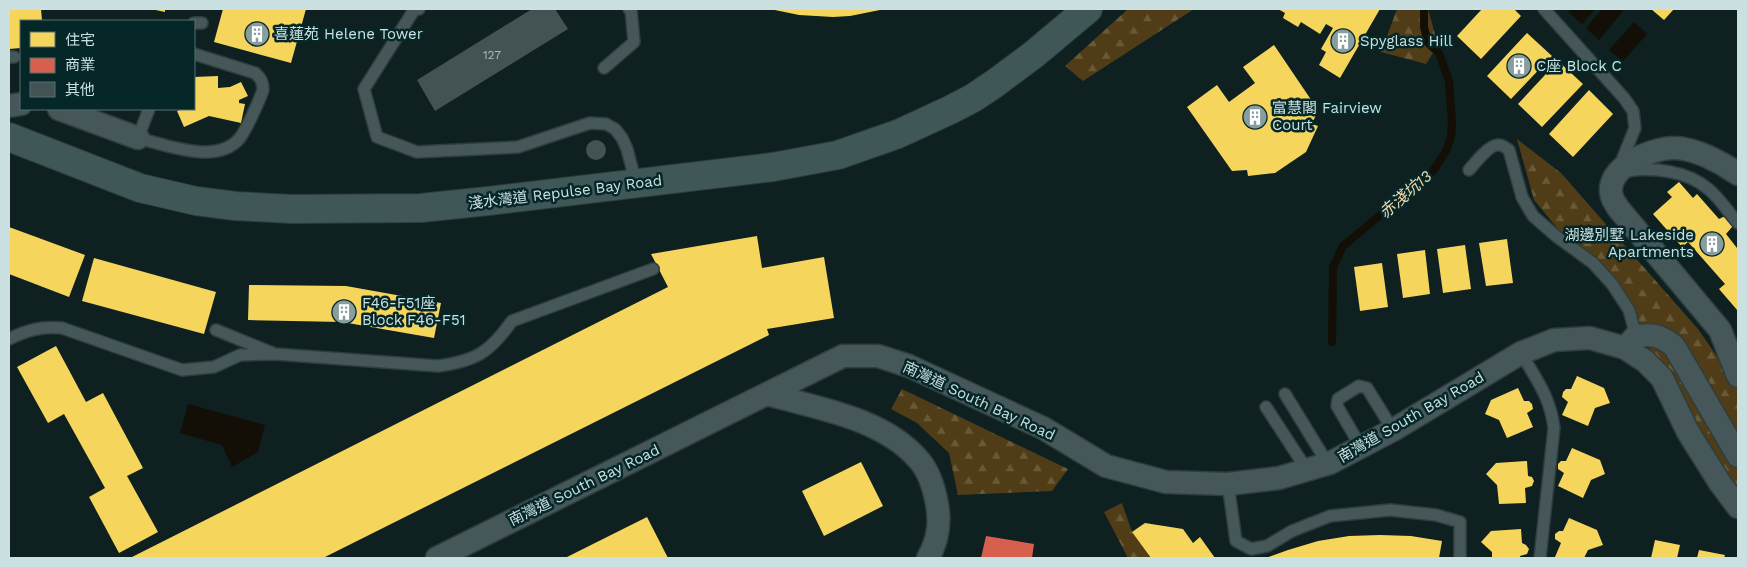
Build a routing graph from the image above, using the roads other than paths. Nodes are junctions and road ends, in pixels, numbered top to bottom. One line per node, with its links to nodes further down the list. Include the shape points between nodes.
1 (418, 9): 14 (lane, via 414,10 364,89 377,137 417,152 518,147 590,123 606,124 622,138)
2 (629, 9): 6 (lane, via 634,42)
3 (1088, 9): 14 (main road, 淺水灣道 Repulse Bay Road, via 994,84 950,110 898,134 815,161)
4 (1544, 9): 12 (lane, via 1633,111 1635,128)
5 (195, 54): 10 (lane, via 255,72 260,77 264,90 239,139 227,148 203,152)
6 (604, 68)
7 (62, 110): 10 (street)
8 (149, 110): 10 (lane)
9 (9, 137): 14 (main road, 淺水灣道 Repulse Bay Road, via 140,188 179,198 252,207 421,208)
10 (138, 138)
11 (1469, 170): 19 (lane, via 1497,144 1509,150 1522,197 1533,216 1593,262 1629,310)
12 (1616, 173): 13 (street, via 1642,155 1674,148 1705,155); 15 (lane, via 1640,169 1686,176 1707,187); 22 (street, via 1612,197 1618,208 1720,330)
13 (1738, 174)
14 (636, 184)
15 (1738, 224)
16 (654, 269): 21 (lane, via 512,321 499,339 481,354 461,363 438,366)
17 (216, 330): 21 (lane)
18 (9, 339): 21 (lane, via 36,328 62,328 182,370 214,367 240,355)
19 (1630, 342): 20 (street, 南灣道 South Bay Road, via 1590,338 1554,340); 28 (street, via 1657,335 1674,346); 31 (street, 南灣道 South Bay Road, via 1662,378 1688,432)
20 (1521, 353): 26 (street, 南灣道 South Bay Road); 35 (lane, via 1546,396 1554,428)
21 (275, 354)
22 (1738, 376)
23 (767, 394): 30 (street, 南灣道 South Bay Road, via 843,356 878,356 909,366 1042,428 1106,466 1166,482); 32 (street, 南灣道 South Bay Road); 33 (street, via 854,419 892,437 918,458 933,484 940,515 936,540)
24 (1285, 394): 29 (lane)
25 (1266, 407): 29 (lane)
26 (1393, 430): 27 (street, 南灣道 South Bay Road); 27 (lane, via 1367,388 1359,386 1338,399 1337,406)
27 (1361, 447): 29 (street, 南灣道 South Bay Road)
28 (1738, 456)
29 (1317, 467): 30 (street, 南灣道 South Bay Road, via 1279,478)
30 (1228, 484): 34 (lane, via 1236,541 1251,549 1267,546 1292,531 1330,516 1390,510 1436,515 1460,522)
31 (1738, 507)
32 (438, 558)
33 (928, 558)
34 (1460, 558)
35 (1540, 558)

